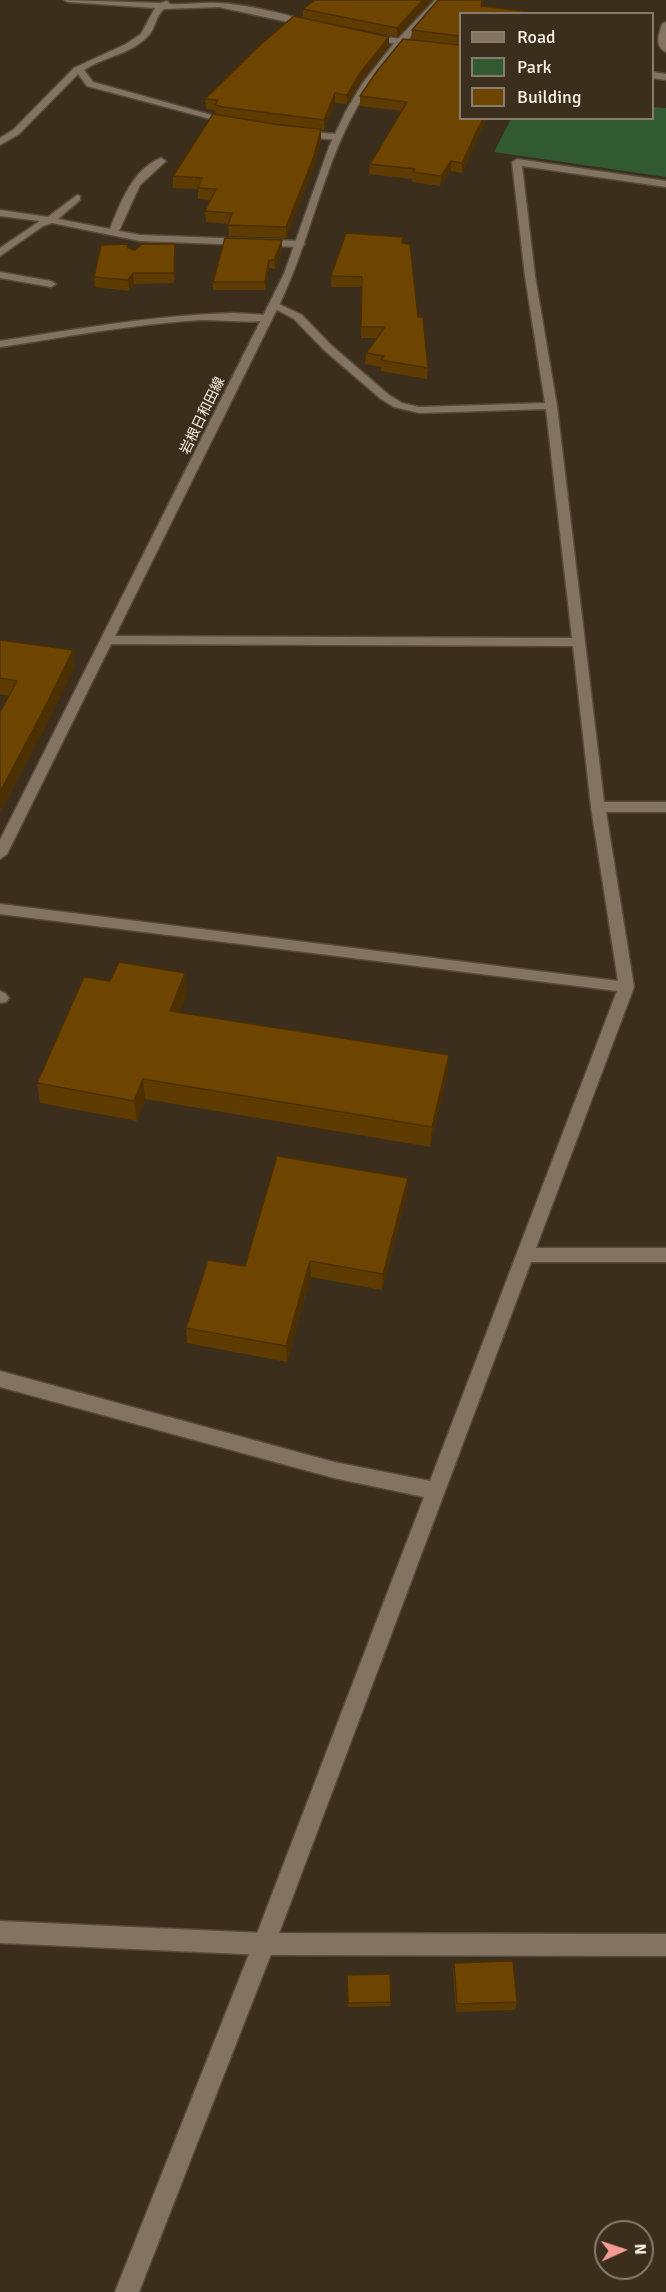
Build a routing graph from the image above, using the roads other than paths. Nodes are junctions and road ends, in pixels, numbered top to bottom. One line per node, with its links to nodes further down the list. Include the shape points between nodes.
1 (68, 0): 3 (street)
2 (439, 0): 7 (street, 岩根日和田線)
3 (164, 3): 5 (street, via 219,5); 10 (street, via 156,9 143,36)
4 (666, 24): 8 (street, via 661,38)
5 (325, 28)
6 (357, 35): 7 (street)
7 (399, 43): 9 (street); 13 (street, 岩根日和田線, via 365,86)
8 (666, 49)
9 (459, 51)
10 (77, 70): 11 (street, via 90,84); 14 (street, via 16,132)
11 (235, 124)
12 (292, 133): 13 (street)
13 (337, 138): 21 (street, 岩根日和田線)
14 (0, 142)
15 (161, 161): 20 (street, via 129,192)
16 (666, 184): 28 (street, via 517,162)
17 (77, 198): 19 (street)
18 (0, 213): 19 (street)
19 (49, 220): 20 (street); 22 (street)
20 (113, 233): 21 (street, via 139,243)
21 (300, 244): 25 (street, 岩根日和田線)
22 (0, 253)
23 (0, 275): 24 (street)
24 (51, 284)
25 (274, 306): 26 (street, 岩根日和田線); 28 (street, via 298,317 359,376 406,408)
26 (267, 318): 27 (street, via 192,317); 29 (street, 岩根日和田線)
27 (0, 344)
28 (551, 406): 30 (street)
29 (106, 640): 30 (street); 33 (street, 岩根日和田線)
30 (578, 642): 31 (street)
31 (598, 807): 32 (street); 35 (street)
32 (666, 807)
33 (0, 854)
34 (0, 909): 35 (street)
35 (626, 987): 36 (street)
36 (525, 1255): 37 (street); 39 (street)
37 (666, 1255)
38 (0, 1379): 39 (street, via 334,1470)
39 (436, 1491): 41 (street)
40 (0, 1932): 41 (street)
41 (264, 1944): 42 (street); 43 (street)
42 (666, 1945)
43 (127, 2292)

